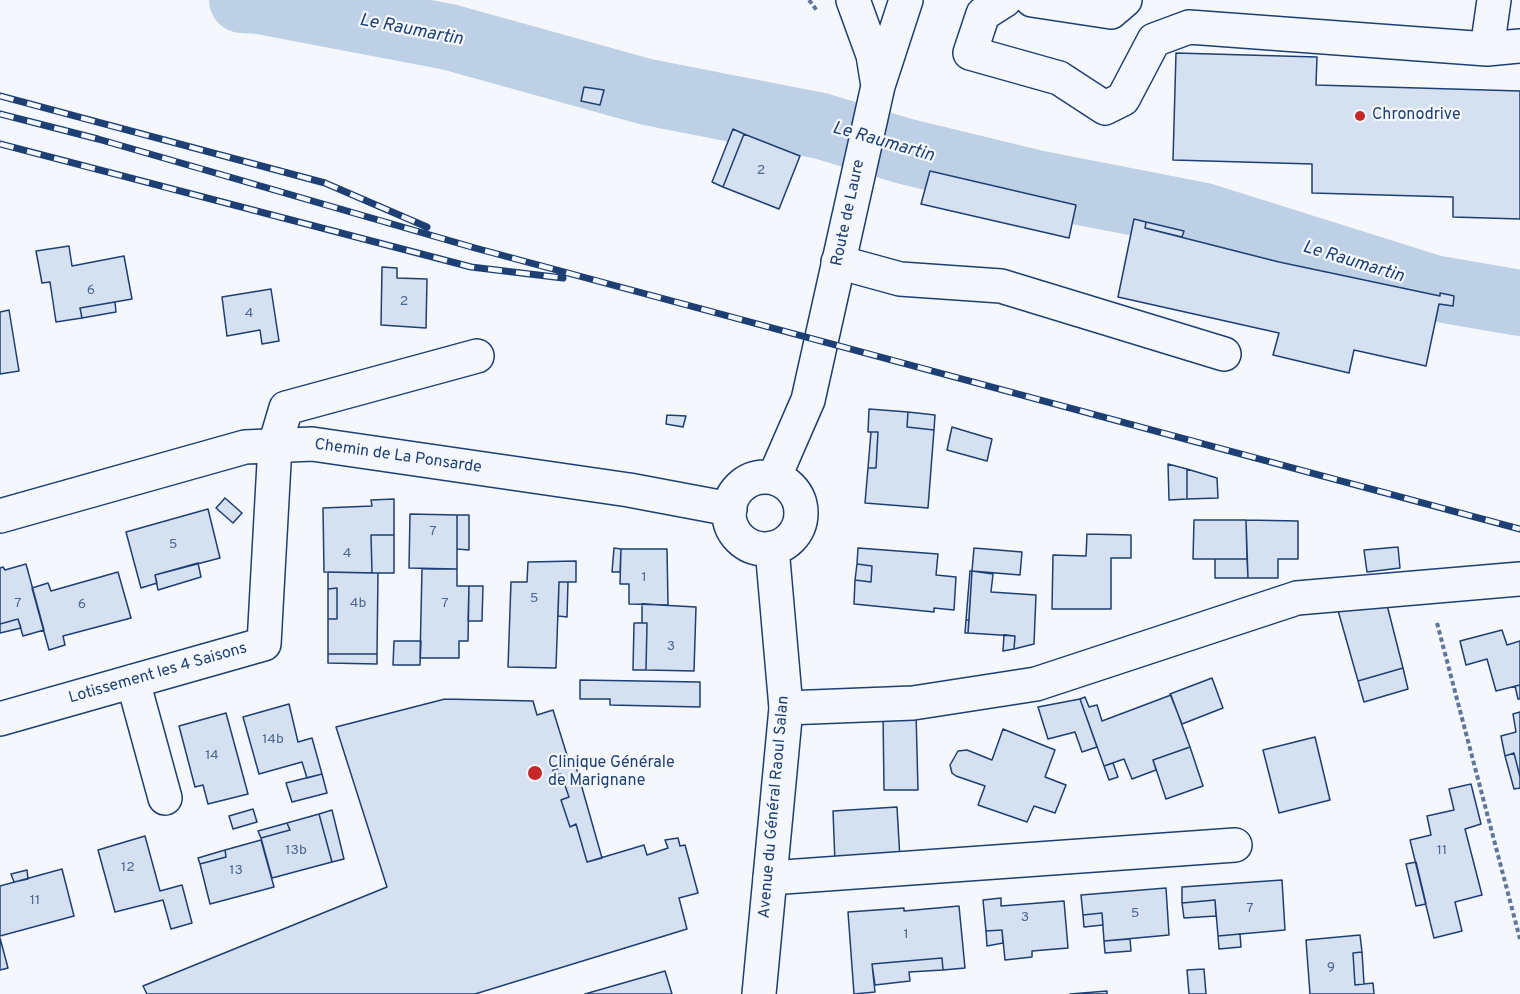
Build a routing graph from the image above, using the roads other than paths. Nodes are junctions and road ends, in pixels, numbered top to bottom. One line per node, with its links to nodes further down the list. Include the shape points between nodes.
1 (853, 0): 9 (street, Route de Laure, via 873,55)
2 (906, 0): 9 (street, Route de Laure)
3 (1005, 0): 8 (street, via 983,14 970,53 1059,78 1105,108 1123,99 1154,40 1189,27)
4 (1032, 0): 5 (street, via 1111,12)
5 (1125, 0)
6 (1494, 0): 8 (street)
7 (1520, 46): 8 (street)
8 (1488, 49)
9 (875, 99): 10 (street, Route de Laure)
10 (838, 262): 11 (street, via 900,279 1000,286); 14 (street, Route de Laure, via 808,400)
11 (1224, 354)
12 (477, 356): 13 (street, via 286,408)
13 (274, 445): 15 (street, Chemin de La Ponsarde, via 312,444 628,490); 16 (street, Chemin de La Ponsarde, via 245,447); 19 (street, Lotissement les 4 Saisons, via 264,644)
14 (774, 478): 15 (street, via 744,484 737,490); 17 (street, via 792,489 801,508 797,529)
15 (730, 509): 17 (street, via 730,520 741,539 750,545)
16 (0, 516)
17 (772, 548): 20 (street, Avenue du Général Raoul Salan)
18 (1520, 579): 20 (street, via 1298,598 1036,684 913,703)
19 (133, 681): 21 (street, Lotissement les 4 Saisons); 22 (street)
20 (786, 708): 24 (street, Avenue du Général Raoul Salan)
21 (0, 719)
22 (165, 798)
23 (1234, 845): 24 (street)
24 (770, 878): 25 (street, Avenue du Général Raoul Salan)
25 (759, 994)

